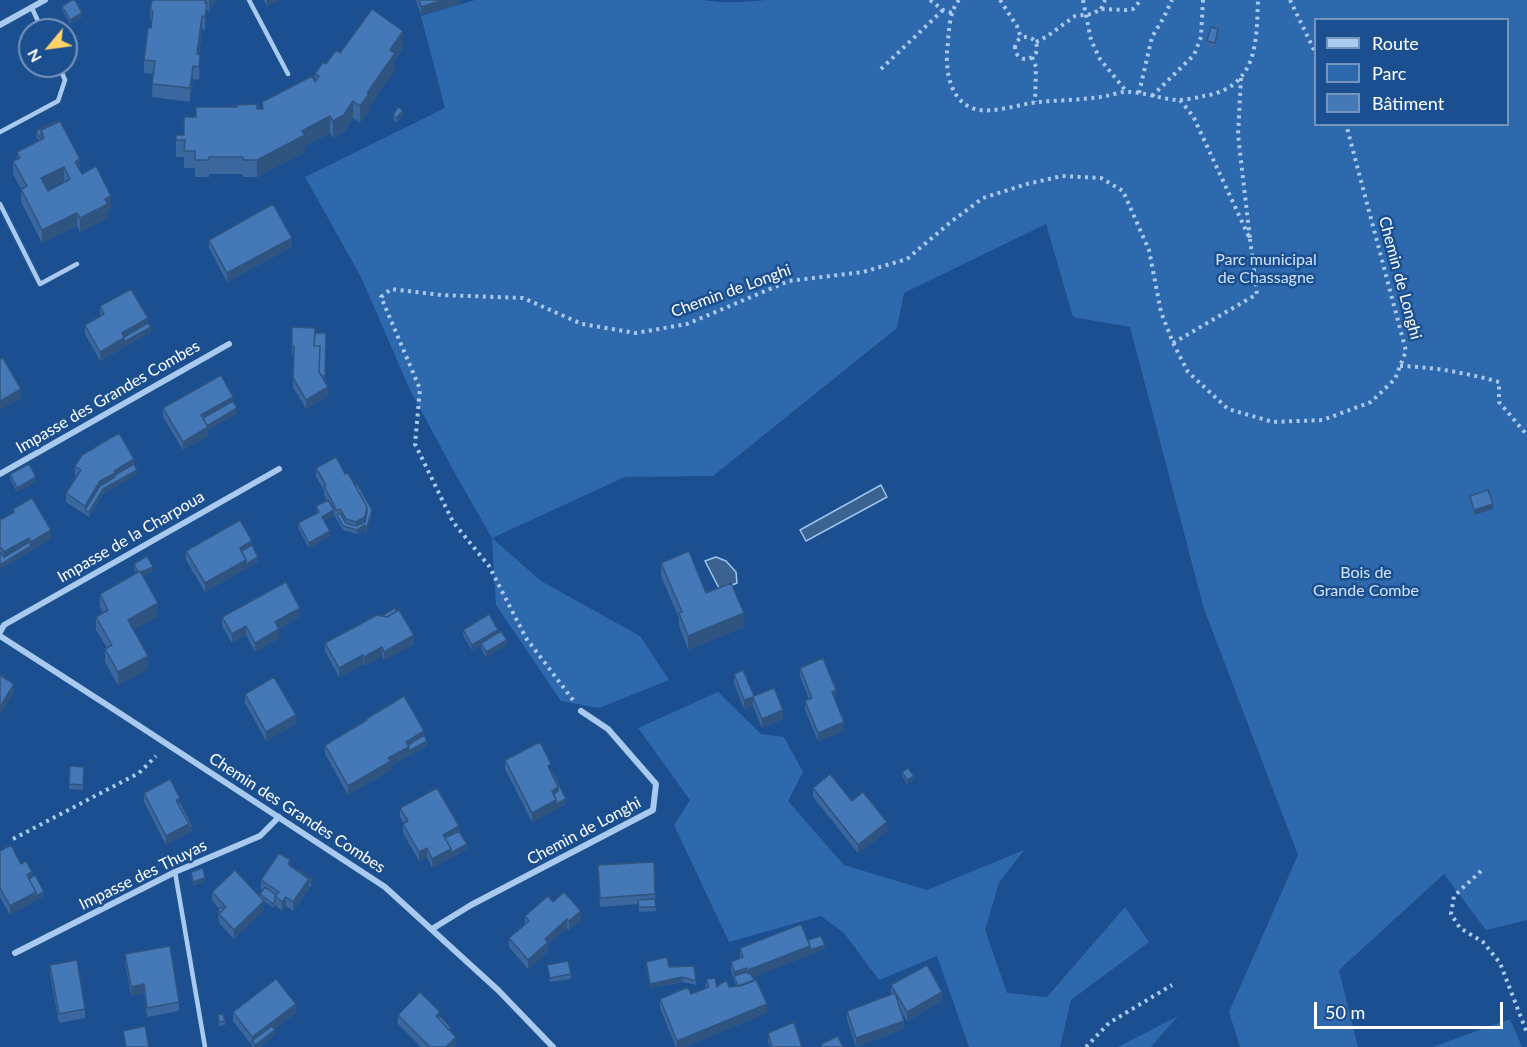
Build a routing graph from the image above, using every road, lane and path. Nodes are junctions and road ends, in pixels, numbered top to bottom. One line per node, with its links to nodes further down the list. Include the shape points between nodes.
1 (45, 0): 13 (street)
2 (249, 0): 25 (lane)
3 (930, 0): 15 (path)
4 (959, 0): 16 (path)
5 (1000, 0): 20 (path)
6 (1083, 0): 17 (path)
7 (1105, 0): 14 (path)
8 (1141, 0): 14 (path, via 1133,9)
9 (1172, 0): 29 (path, via 1152,37)
10 (1203, 0): 30 (path, via 1202,37 1194,55)
11 (1258, 0): 27 (path, via 1257,37)
12 (1290, 0): 22 (path)
13 (32, 8): 18 (lane); 19 (street)
14 (1101, 9): 17 (path)
15 (943, 10): 16 (path); 24 (path)
16 (952, 13): 32 (path, via 947,72 956,95 974,109 986,111)
17 (1085, 15): 21 (path, via 1076,16); 28 (path, via 1100,58)
18 (37, 18)
19 (0, 26)
20 (1021, 38): 21 (path); 23 (path, via 1016,46 1018,55)
21 (1036, 42): 23 (path)
22 (1314, 50)
23 (1032, 57): 32 (path, via 1036,67)
24 (881, 69)
25 (288, 74)
26 (64, 78): 34 (lane, via 58,101)
27 (1240, 78): 31 (path, via 1225,90); 36 (path, via 1238,135)
28 (1126, 91): 29 (path); 32 (path, via 1105,97)
29 (1139, 93): 30 (path)
30 (1152, 96): 31 (path)
31 (1179, 100): 36 (path, via 1193,116)
32 (1035, 102)
33 (1347, 126): 40 (path, Chemin de Longhi, via 1406,351)
34 (0, 132)
35 (0, 204): 37 (lane, via 40,284)
36 (1250, 240): 38 (path, via 1257,294)
37 (76, 264)
38 (1173, 343): 40 (path, Chemin de Longhi, via 1188,372 1228,409 1273,423 1323,420 1371,402 1395,379); 46 (path, Chemin de Longhi, via 1161,312 1149,250 1123,191 1101,178 1062,176 983,198 907,259 863,272 789,281 687,324 636,333 582,324 523,298 391,289 381,297 420,389 415,444 453,522 489,566 526,638)
39 (229, 344): 43 (street, Impasse des Grandes Combes)
40 (1400, 366): 41 (path, via 1427,367 1499,382 1499,402)
41 (1527, 435)
42 (279, 469): 44 (street, Impasse de la Charpoua, via 4,625)
43 (0, 474)
44 (0, 632)
45 (0, 636): 47 (street, Chemin des Grandes Combes)
46 (581, 711): 52 (street, Chemin de Longhi, via 608,729 656,784 653,810)
47 (167, 744): 48 (street, Chemin des Grandes Combes); 49 (path, via 139,773)
48 (279, 817): 51 (street, Impasse des Thuyas, via 260,836); 52 (street, Chemin des Grandes Combes, via 385,887)
49 (13, 839)
50 (1481, 871): 55 (path, via 1454,896 1451,914 1460,928 1483,942 1500,963)
51 (175, 872): 53 (street, Impasse des Thuyas); 56 (lane)
52 (432, 929): 57 (street, Chemin des Grandes Combes)
53 (15, 953)
54 (1172, 985): 58 (path, via 1109,1023)
55 (1527, 1034)
56 (205, 1047)
57 (553, 1047)
58 (1086, 1047)

